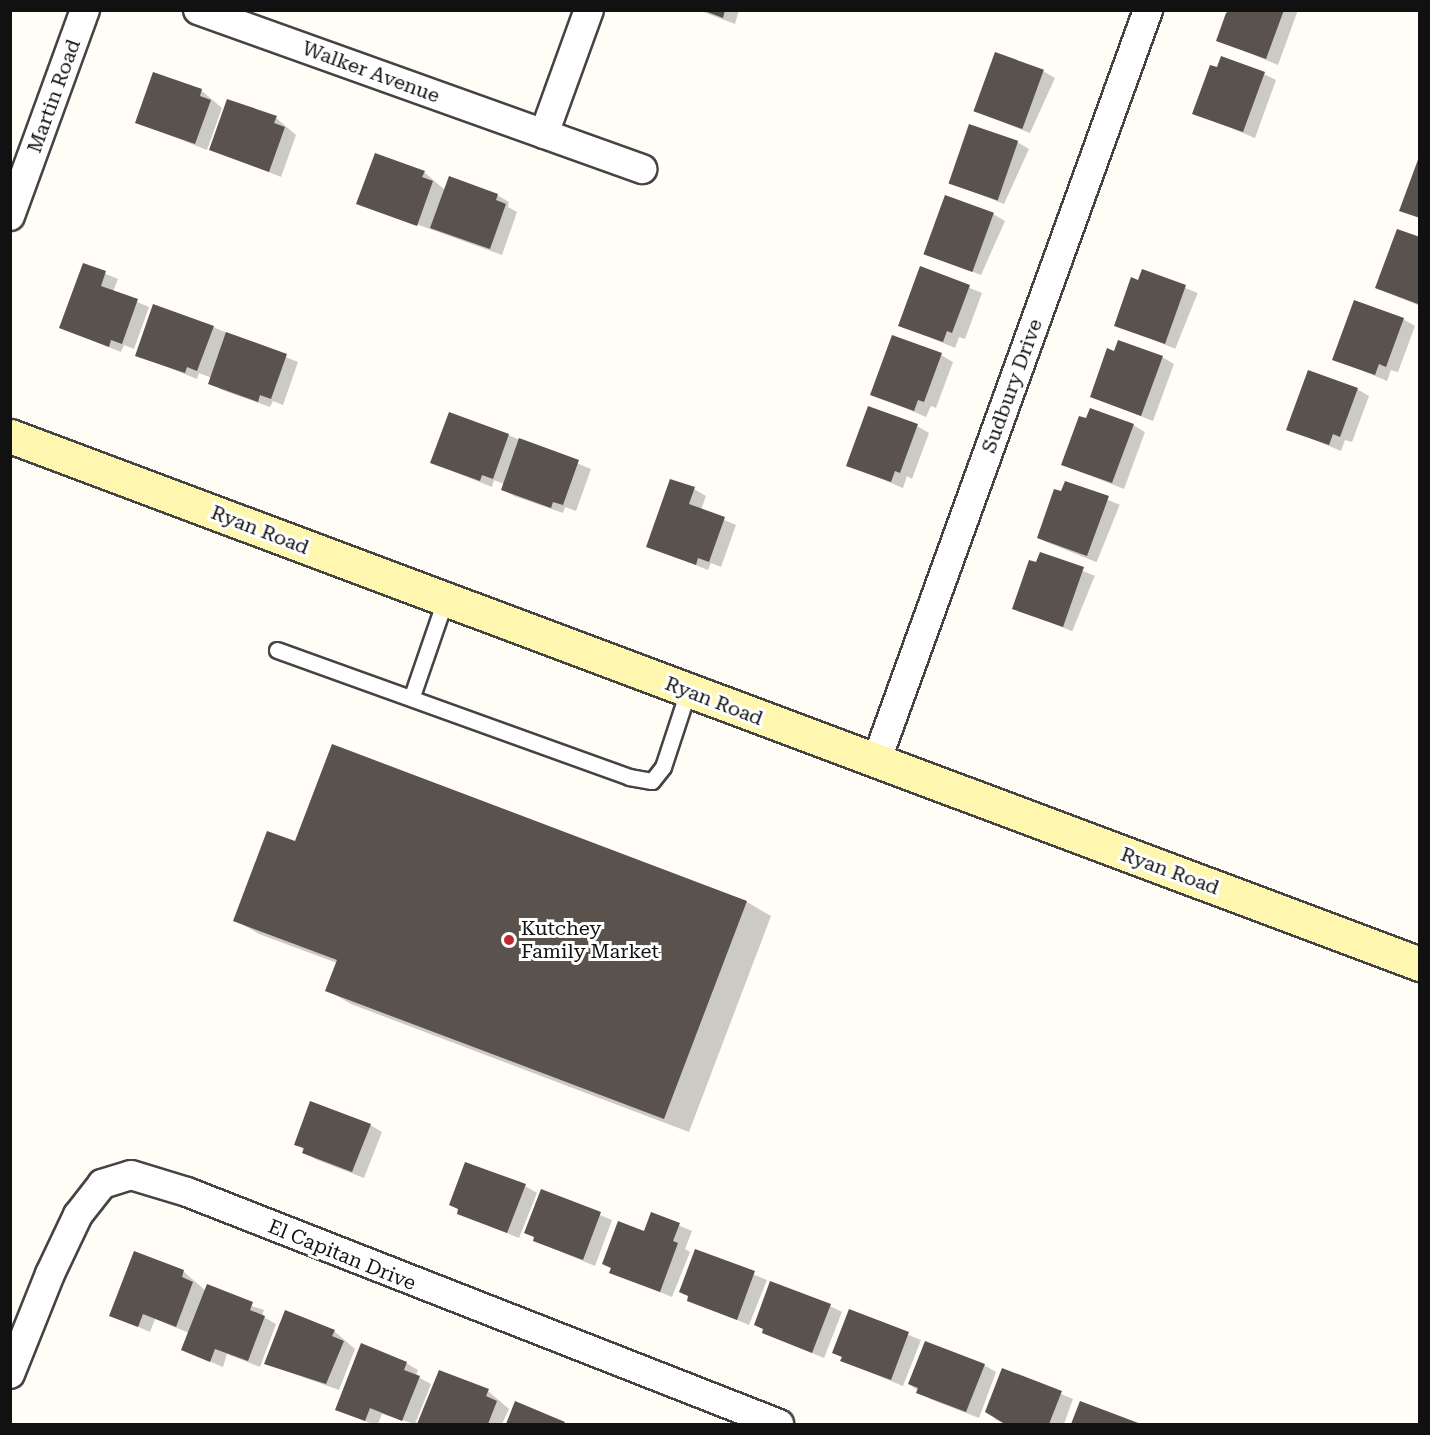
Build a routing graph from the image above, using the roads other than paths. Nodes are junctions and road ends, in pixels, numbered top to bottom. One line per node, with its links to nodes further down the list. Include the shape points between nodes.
1 (85, 10): 7 (street, Martin Road)
2 (198, 10): 5 (street, Walker Avenue)
3 (589, 10): 5 (street)
4 (1148, 10): 13 (street, Sudbury Drive)
5 (544, 134): 6 (street, Walker Avenue)
6 (642, 169)
7 (10, 216)
8 (10, 436): 9 (main road, Ryan Road)
9 (446, 600): 11 (main road, Ryan Road); 12 (lane)
10 (277, 650): 12 (lane)
11 (688, 691): 12 (lane, via 663,767 652,781 629,777); 13 (main road, Ryan Road)
12 (411, 696)
13 (876, 762): 14 (main road, Ryan Road)
14 (1419, 964)
15 (10, 1374): 16 (street, El Capitan Drive, via 78,1215 102,1184 131,1175 187,1192)
16 (779, 1425)

